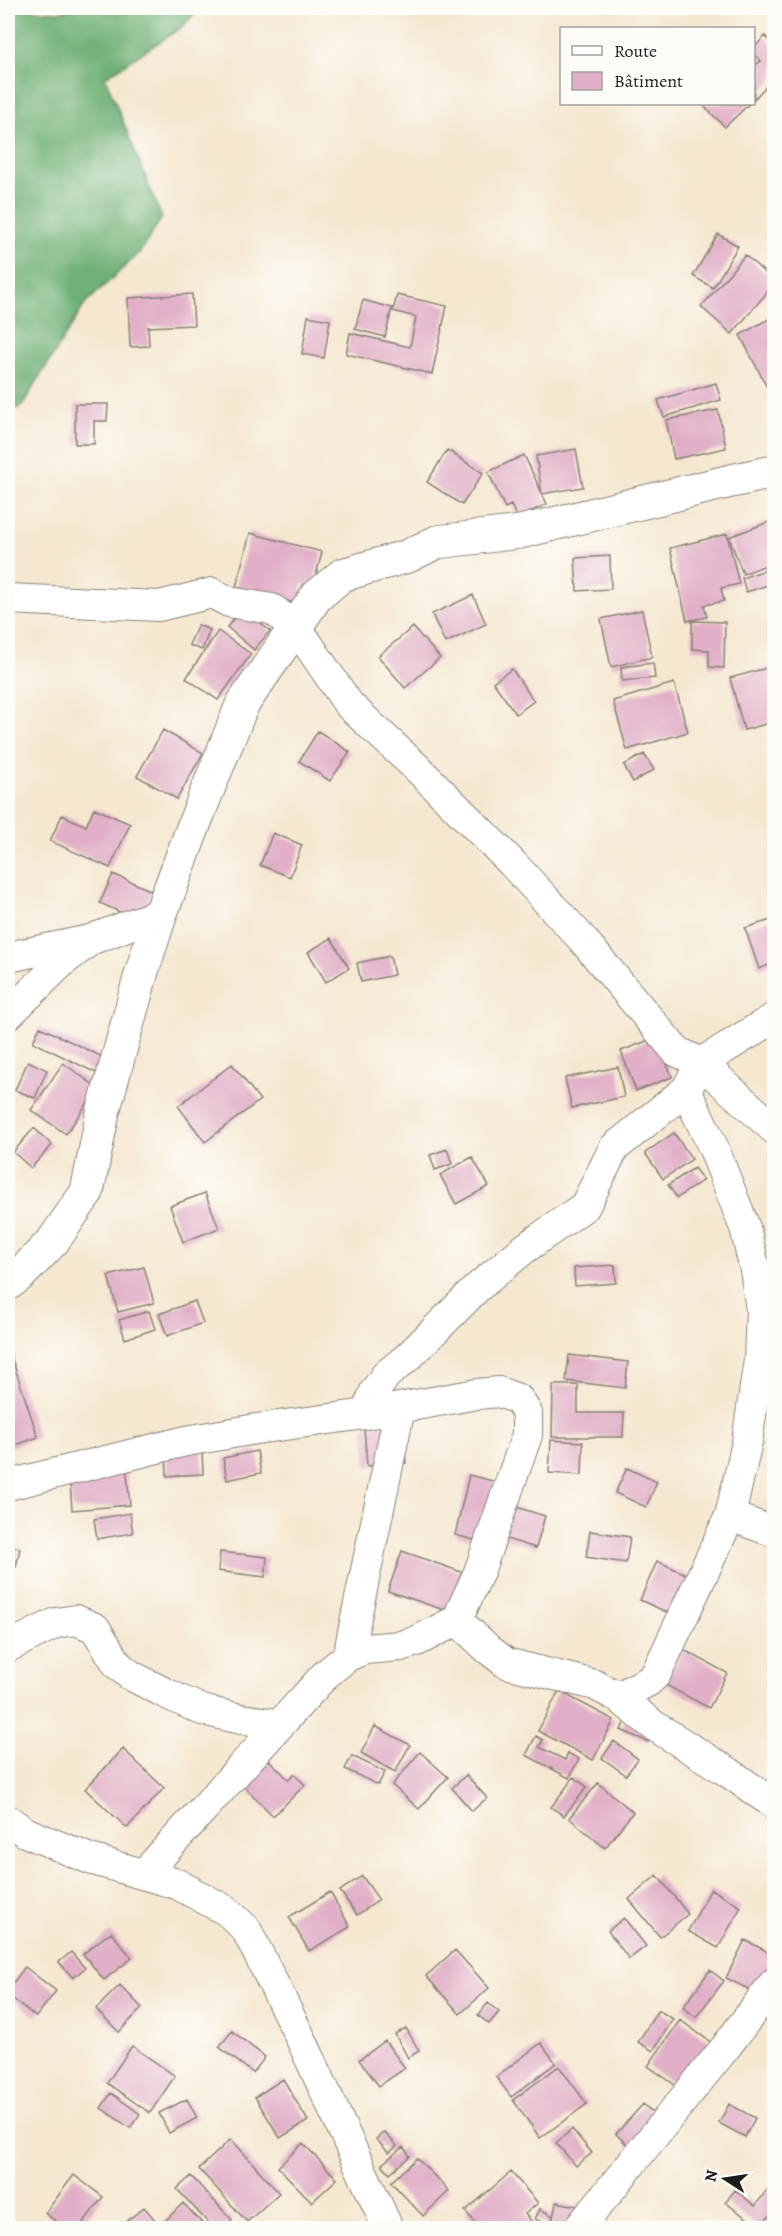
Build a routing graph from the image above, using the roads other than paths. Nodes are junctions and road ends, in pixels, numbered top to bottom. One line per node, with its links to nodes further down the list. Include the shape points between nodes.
1 (774, 472): 3 (main road, via 520,532 437,543 408,556 342,575 316,597)
2 (8, 599): 3 (street, via 159,606 212,593 229,602 272,609)
3 (297, 628): 4 (main road, via 242,705); 9 (street, via 349,705 513,864 584,941 676,1052)
4 (161, 913): 5 (street); 12 (main road, via 103,1112 87,1192 53,1241)
5 (90, 940): 6 (street); 7 (street)
6 (8, 957)
7 (8, 1015)
8 (774, 1018): 9 (street)
9 (701, 1063): 10 (street); 11 (street)
10 (686, 1090): 14 (street, via 614,1148 585,1206 477,1288 386,1376); 16 (street, via 745,1228 761,1310 759,1360 747,1442)
11 (774, 1129)
12 (8, 1284)
13 (400, 1408): 14 (street); 18 (street, via 499,1392 518,1399 527,1413 527,1435 479,1572); 20 (street)
14 (366, 1414): 15 (street, via 186,1441)
15 (8, 1485)
16 (730, 1516): 17 (street); 21 (street, via 656,1674)
17 (774, 1532)
18 (457, 1620): 20 (street, via 417,1641 365,1649); 21 (street, via 506,1663 594,1685)
19 (8, 1647): 22 (street, via 56,1623 76,1620 94,1628 118,1665 130,1675 165,1694 202,1710)
20 (348, 1656): 22 (street)
21 (618, 1697): 23 (street, via 653,1725)
22 (278, 1724): 25 (street)
23 (774, 1804)
24 (8, 1820): 25 (street, via 25,1832 90,1859)
25 (144, 1874): 27 (street, via 177,1884 227,1911 246,1929)
26 (774, 1983): 28 (street)
27 (388, 2229)
28 (579, 2229)

